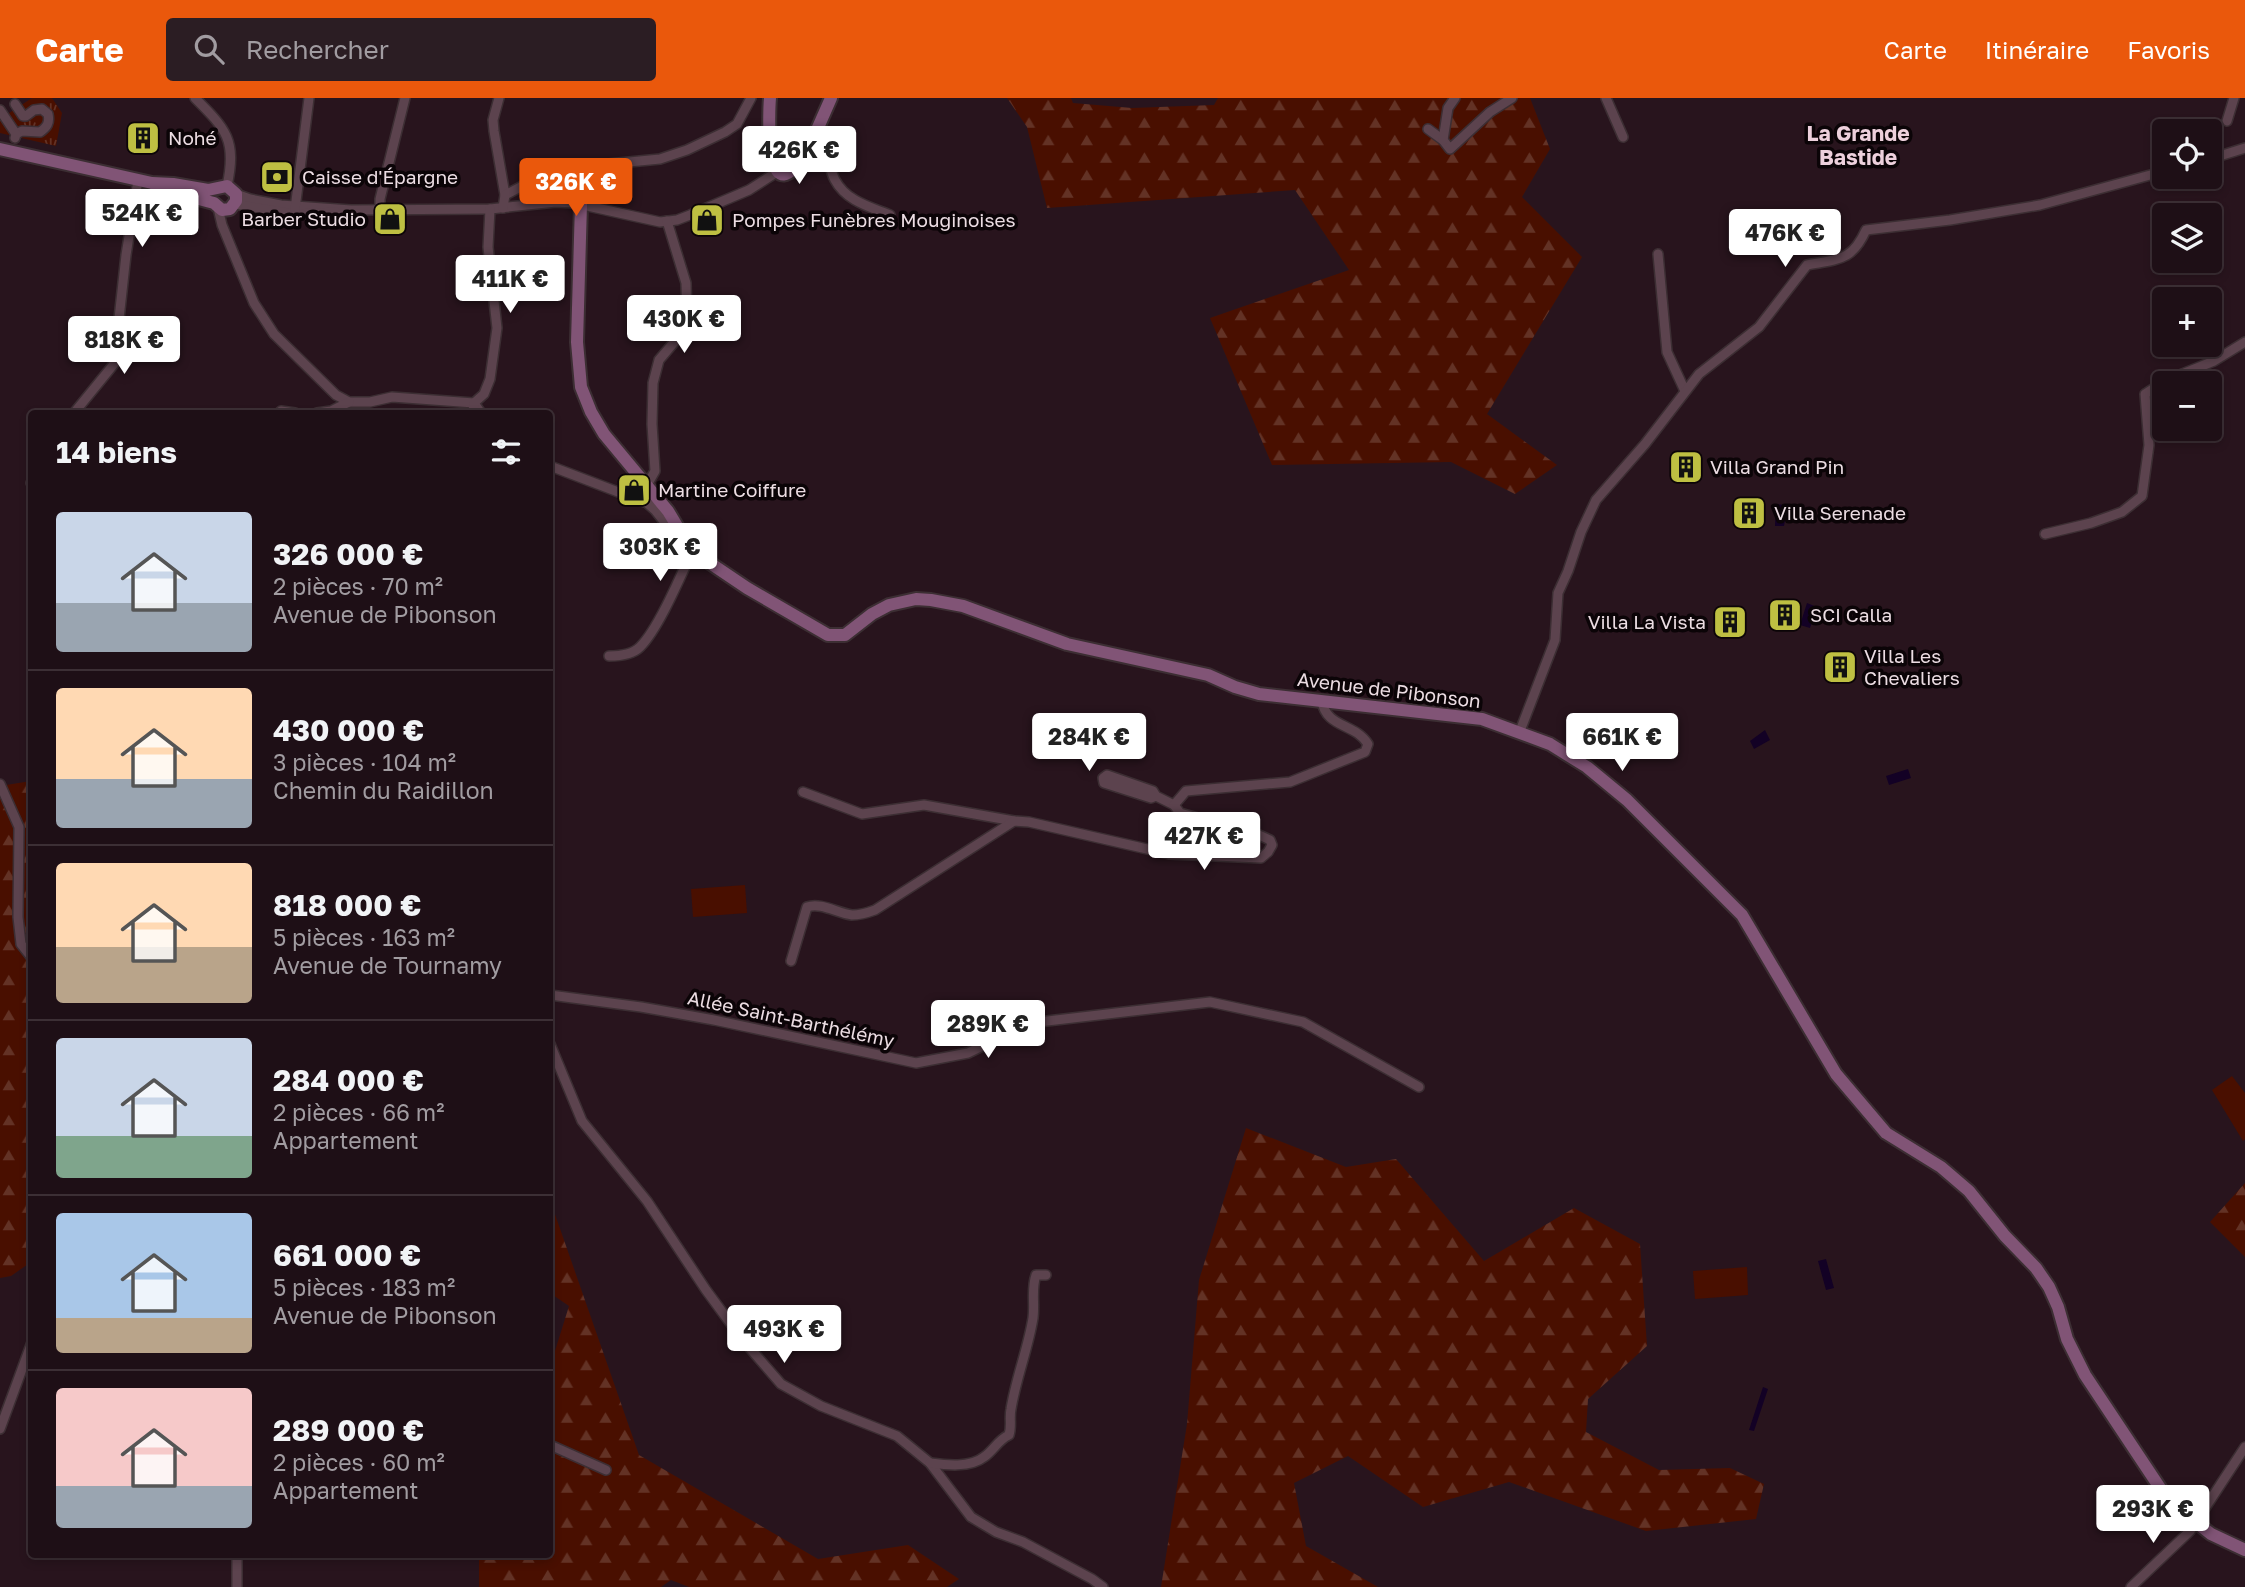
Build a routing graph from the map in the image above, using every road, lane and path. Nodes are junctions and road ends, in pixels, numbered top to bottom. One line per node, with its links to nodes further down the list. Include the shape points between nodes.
1 (195, 98): 26 (street, via 228,136)
2 (309, 98): 30 (street)
3 (405, 98): 31 (street)
4 (499, 98): 25 (street, via 493,120)
5 (751, 98): 25 (street, via 737,124 687,150 660,159 558,171)
6 (770, 98): 22 (street, via 769,135)
7 (831, 98): 16 (street)
8 (1455, 98): 18 (street, via 1448,108)
9 (1512, 98): 18 (street, via 1450,149)
10 (1606, 98): 17 (street)
11 (2234, 98): 14 (street)
12 (15, 104): 13 (street, via 23,116 42,109 48,114 47,126 40,132 22,131 15,136)
13 (0, 110)
14 (2227, 121)
15 (1427, 129): 18 (street)
16 (815, 136): 22 (street, via 804,155); 32 (street, via 825,145 836,181 855,202)
17 (1623, 137)
18 (1443, 140)
19 (0, 149): 24 (street)
20 (2244, 151): 21 (street)
21 (2222, 156)
22 (782, 163): 33 (street, via 750,190)
23 (2152, 175): 36 (street, via 2040,205 1866,230 1858,248 1841,259 1807,265 1759,327 1699,373)
24 (138, 180): 26 (street); 39 (street, via 114,364)
25 (505, 195): 28 (street)
26 (225, 199): 30 (street); 37 (street, via 227,236 254,303 274,334 336,396)
27 (581, 204): 28 (street); 33 (street); 42 (street, Avenue de Pibonson, via 577,342 581,387 604,435)
28 (503, 208): 29 (street)
29 (490, 209): 31 (street); 38 (street, via 488,247 497,327 490,379)
30 (295, 210): 31 (street)
31 (380, 210)
32 (890, 215)
33 (667, 221): 42 (street, via 686,283 687,319 682,333 659,360 653,383 655,471)
34 (1658, 254): 36 (street, via 1667,352)
35 (2245, 342): 44 (street, via 2145,394 2150,445 2141,496 2122,512)
36 (1685, 391): 48 (street, via 1646,444 1596,499 1558,593 1555,640)
37 (349, 402): 38 (street, via 392,397); 40 (street)
38 (474, 408)
39 (76, 410)
40 (333, 410)
41 (553, 467): 43 (street, via 647,503 670,529)
42 (647, 485): 43 (street, Avenue de Pibonson)
43 (680, 531): 45 (street, Avenue de Pibonson)
44 (2045, 534)
45 (693, 549): 46 (street, via 639,648); 47 (street, Avenue de Pibonson, via 747,588 828,635 845,635 889,606 931,600 963,606 1067,644 1208,675 1259,694)
46 (609, 656)
47 (1322, 701): 48 (street, Avenue de Pibonson, via 1482,719); 52 (street, via 1329,717 1363,736 1368,744 1365,752 1290,782 1186,791)
48 (1520, 732): 66 (street, Avenue de Pibonson, via 1550,744 1597,775 1637,808 1742,915 1836,1074 1886,1133 1941,1167 1969,1191 2036,1268 2104,1407 2168,1500)
49 (1, 786): 54 (street, via 19,827 18,917 21,944)
50 (803, 792): 53 (street, via 862,814 924,805)
51 (1156, 796): 51 (street, via 1153,790 1107,775 1103,778 1104,783 1151,799); 52 (street)
52 (1174, 805): 53 (street, via 1180,813 1259,835 1272,845 1261,858 1169,854)
53 (1014, 821): 55 (street, via 875,910 862,915 814,904 807,907)
54 (28, 953)
55 (791, 961)
56 (553, 995): 58 (street, Allée Saint-Barthélémy, via 714,1020 916,1063 968,1053 1030,1023 1210,1002 1303,1022)
57 (553, 1051): 64 (street, via 582,1121 647,1201 742,1339 781,1384 821,1406 897,1436)
58 (1419, 1087)
59 (1046, 1275): 64 (street, via 1036,1275 1034,1282 1031,1334 1010,1411 1009,1435 971,1463)
60 (28, 1353): 61 (street)
61 (0, 1429)
62 (553, 1446): 65 (street)
63 (2245, 1447): 66 (street)
64 (930, 1464): 70 (street, via 971,1517)
65 (606, 1470)
66 (2196, 1522): 67 (street, Avenue de Pibonson); 71 (street)
67 (2245, 1550)
68 (237, 1558): 69 (street)
69 (237, 1587)
70 (1103, 1587)
71 (2131, 1587)

